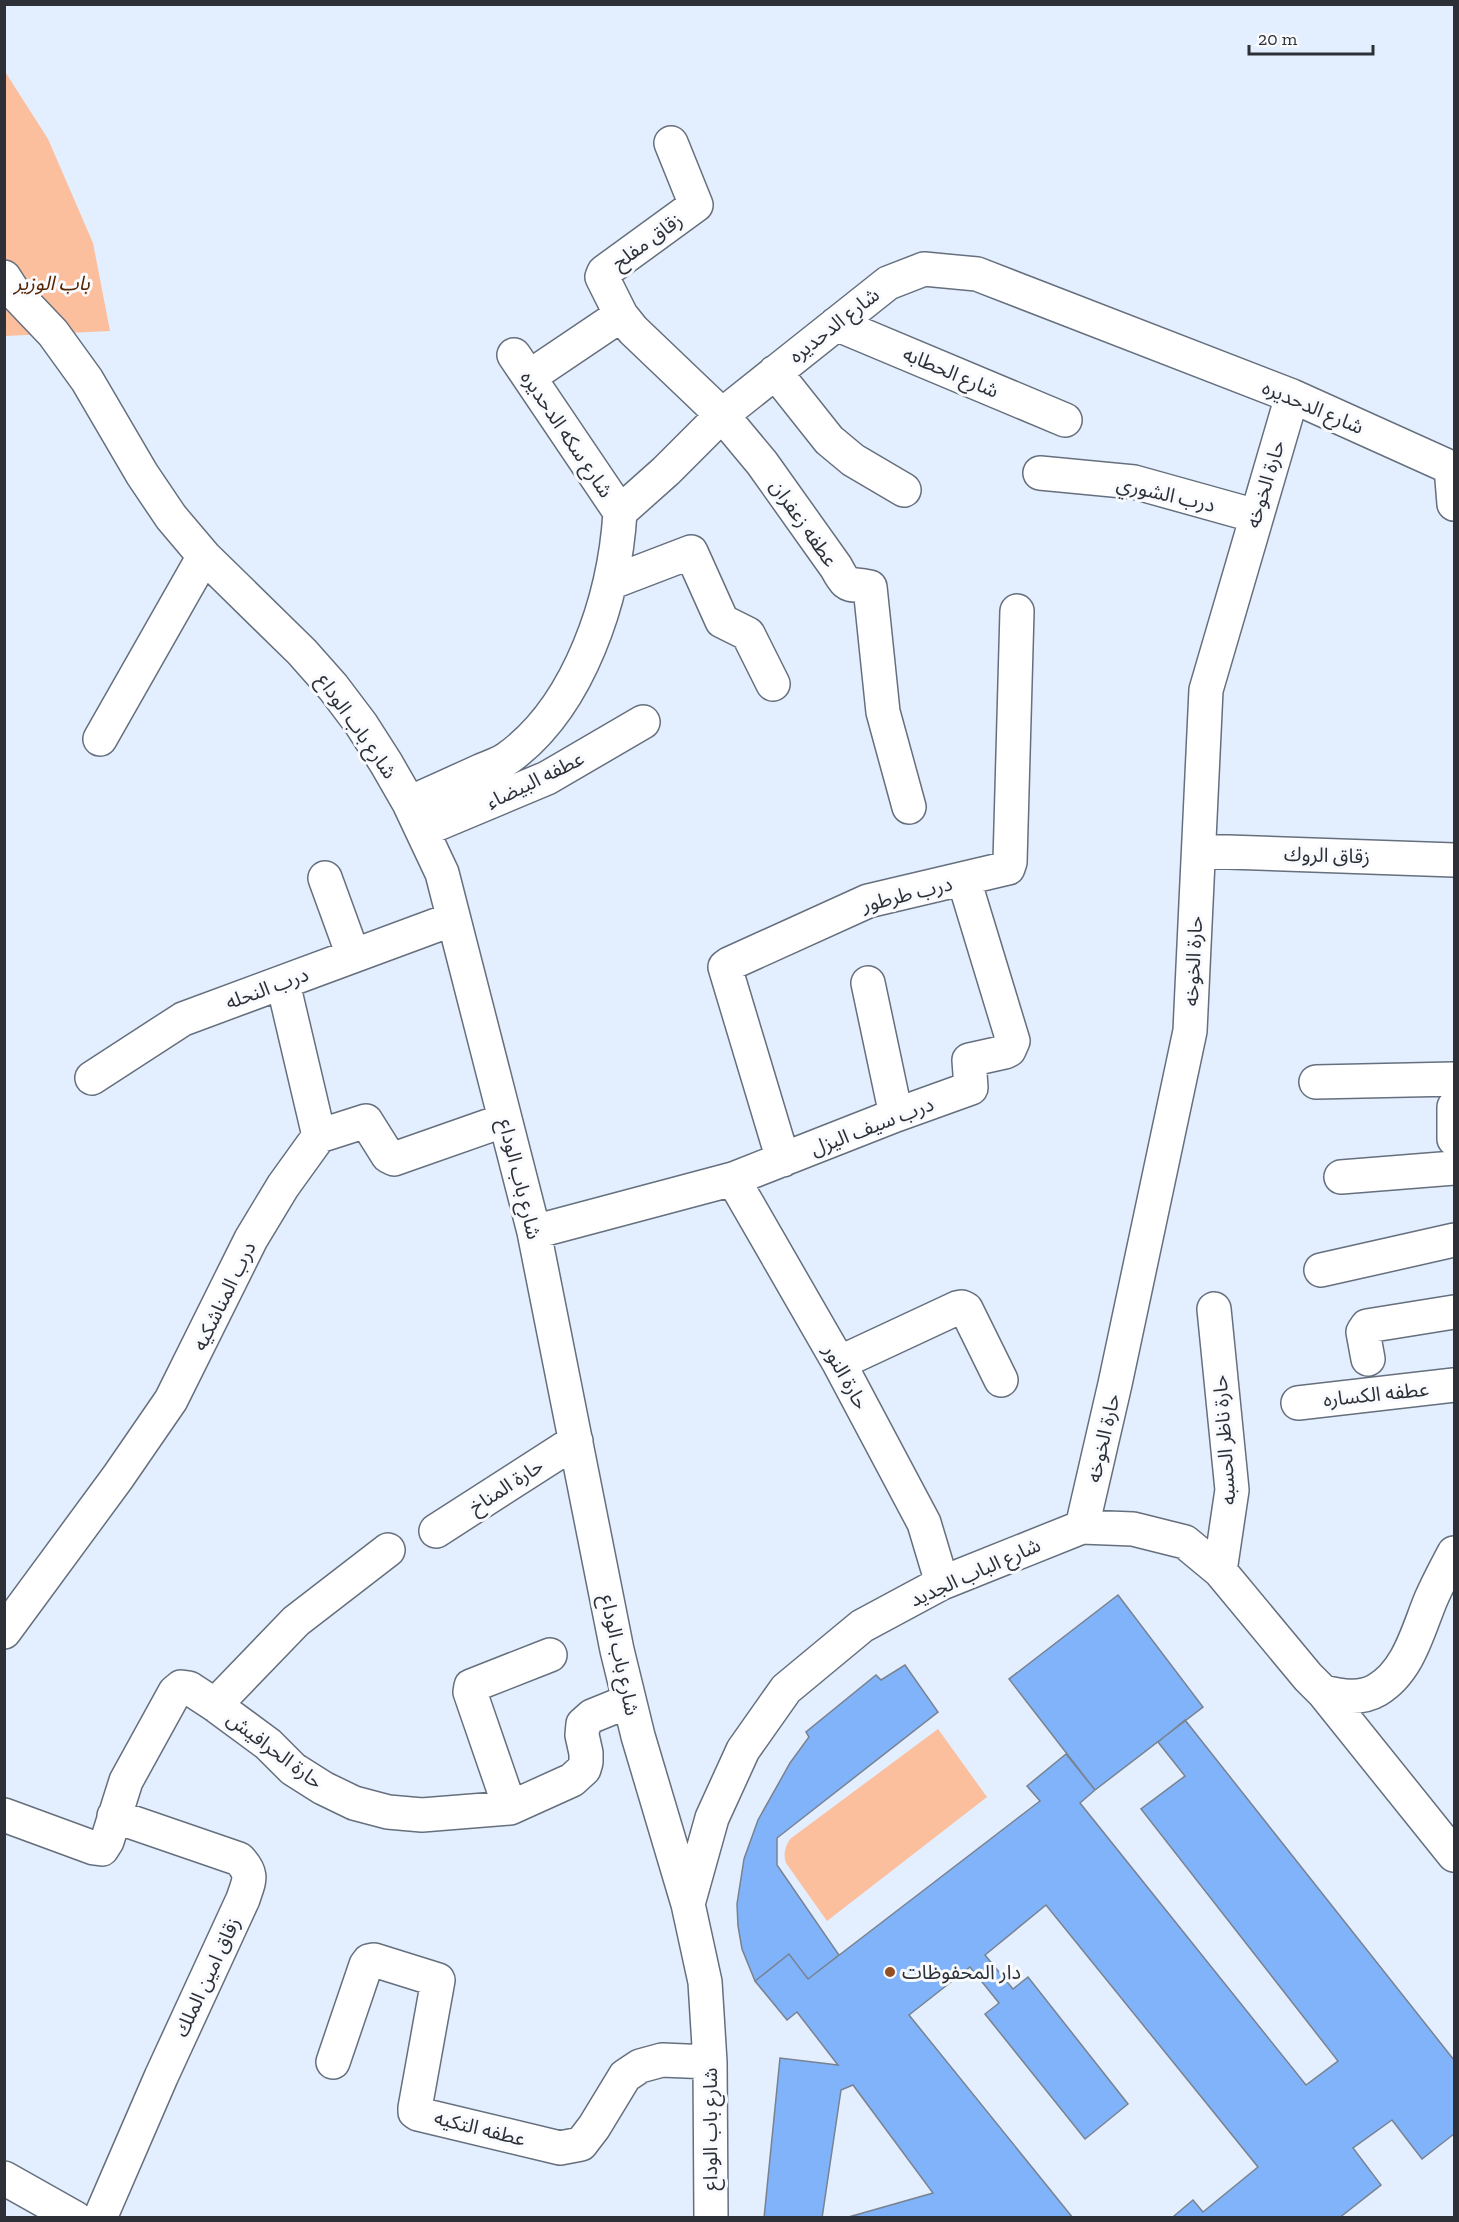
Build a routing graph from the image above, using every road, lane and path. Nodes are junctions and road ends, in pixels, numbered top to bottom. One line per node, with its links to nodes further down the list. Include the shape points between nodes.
1 (671, 143): 2 (street, زقاق مفلح, via 696,205)
2 (603, 274): 4 (street, عطفه زعفران)
3 (7, 294): 16 (street, شارع باب الوداع, via 53,333 87,380 171,517)
4 (621, 315): 8 (street, عطفه زعفران, via 655,353); 14 (street, شارع سكه الدحديره, via 522,366)
5 (836, 324): 6 (street, شارع الدحديره); 7 (street, شارع الدحديره, via 888,283 924,269 977,274); 9 (street, شارع الحطابه)
6 (775, 372): 8 (street, شارع الدحديره); 12 (street, via 829,440 853,460)
7 (1292, 396): 10 (street, شارع الدحديره); 15 (street, حارة الخوخه)
8 (722, 415): 14 (street, شارع الدحديره); 22 (street, عطفه زعفران, via 762,463 844,582 870,587 883,712)
9 (1065, 420)
10 (1453, 468): 13 (street)
11 (1040, 473): 15 (street, درب الشوري, via 1134,482)
12 (904, 490)
13 (1455, 504)
14 (621, 512): 17 (street)
15 (1256, 516): 24 (street, حارة الخوخه, via 1206,690)
16 (204, 556): 21 (street); 23 (street, شارع باب الوداع, via 333,687 380,753)
17 (610, 583): 19 (street, via 691,552 722,621 748,634); 23 (street, via 584,661 564,698 538,730 508,759)
18 (1017, 610): 27 (street, درب طرطور, via 1010,862 1003,871)
19 (773, 684)
20 (644, 722): 23 (street, عطفه البيضاء, via 547,778)
21 (100, 739)
22 (909, 807)
23 (416, 817): 28 (street, شارع باب الوداع, via 442,873)
24 (1199, 851): 25 (street, زقاق الروك); 55 (street, حارة الخوخه, via 1190,1030)
25 (1455, 860)
26 (325, 878): 29 (street)
27 (964, 880): 36 (street, درب سيف اليزل, via 1012,1046 1005,1052 969,1060 971,1088); 40 (street, درب طرطور, via 868,901 725,967)
28 (453, 919): 29 (street, درب النحله); 37 (street, شارع باب الوداع)
29 (353, 955): 30 (street, درب النحله)
30 (283, 982): 32 (street, درب النحله, via 183,1019); 38 (street)
31 (868, 983): 36 (street)
32 (92, 1078)
33 (1455, 1078): 34 (street)
34 (1316, 1082)
35 (1455, 1107): 39 (street)
36 (896, 1115): 40 (street, درب سيف اليزل)
37 (505, 1120): 38 (street, via 394,1159 388,1156 366,1121); 44 (street, شارع باب الوداع)
38 (319, 1136): 61 (street, درب المناشكيه, via 251,1239 171,1400)
39 (1455, 1139)
40 (783, 1160): 43 (street, درب سيف اليزل)
41 (1455, 1168): 42 (street)
42 (1341, 1177)
43 (733, 1179): 44 (street, درب سيف اليزل); 50 (street, حارة النور)
44 (534, 1232): 54 (street, شارع باب الوداع)
45 (1455, 1240): 46 (street)
46 (1321, 1270)
47 (1214, 1309): 59 (street, حارة ناظر الحسبه, via 1232,1490)
48 (1455, 1312): 49 (street, via 1367,1326 1363,1332)
49 (1368, 1359)
50 (839, 1363): 51 (street, via 962,1307); 60 (street, حارة النور, via 924,1523)
51 (1001, 1380)
52 (1455, 1385): 53 (street, عطفه الكساره)
53 (1298, 1403)
54 (576, 1441): 56 (street, حارة المناخ); 64 (street, شارع باب الوداع)
55 (1082, 1527): 59 (street, شارع الباب الجديد, via 1133,1529 1185,1542); 60 (street, شارع الباب الجديد)
56 (436, 1532)
57 (388, 1550): 65 (street, via 296,1621)
58 (1455, 1553): 63 (street, via 1397,1674 1376,1691 1349,1697)
59 (1220, 1570): 63 (street, شارع الباب الجديد)
60 (942, 1582): 70 (street, شارع الباب الجديد, via 862,1626 786,1689 743,1750 712,1818)
61 (4, 1632)
62 (550, 1655): 66 (street, via 471,1686)
63 (1323, 1692): 69 (street, شارع الباب الجديد)
64 (629, 1701): 66 (street, حارة الحرافيش, via 592,1716 583,1724 586,1762 579,1775); 70 (street, شارع باب الوداع)
65 (215, 1705): 66 (street, حارة الحرافيش, via 268,1744 293,1769 354,1803 422,1815); 68 (street, حارة الحرافيش, via 189,1688 175,1692 126,1781)
66 (510, 1808)
67 (4, 1815): 68 (street, حارة الحرافيش, via 102,1849)
68 (114, 1816): 75 (street, زقاق امين الملك, via 239,1859 250,1877)
69 (1455, 1855)
70 (688, 1904): 72 (street, شارع باب الوداع, via 705,1982)
71 (333, 2062): 72 (street, عطفه التكيه, via 366,1965 374,1960 438,1980 415,2108 418,2114 560,2148 581,2144 625,2076 640,2066 662,2060)
72 (710, 2062): 76 (street, شارع باب الوداع)
73 (4, 2178): 74 (street)
74 (75, 2217)
75 (100, 2217)
76 (711, 2217)

